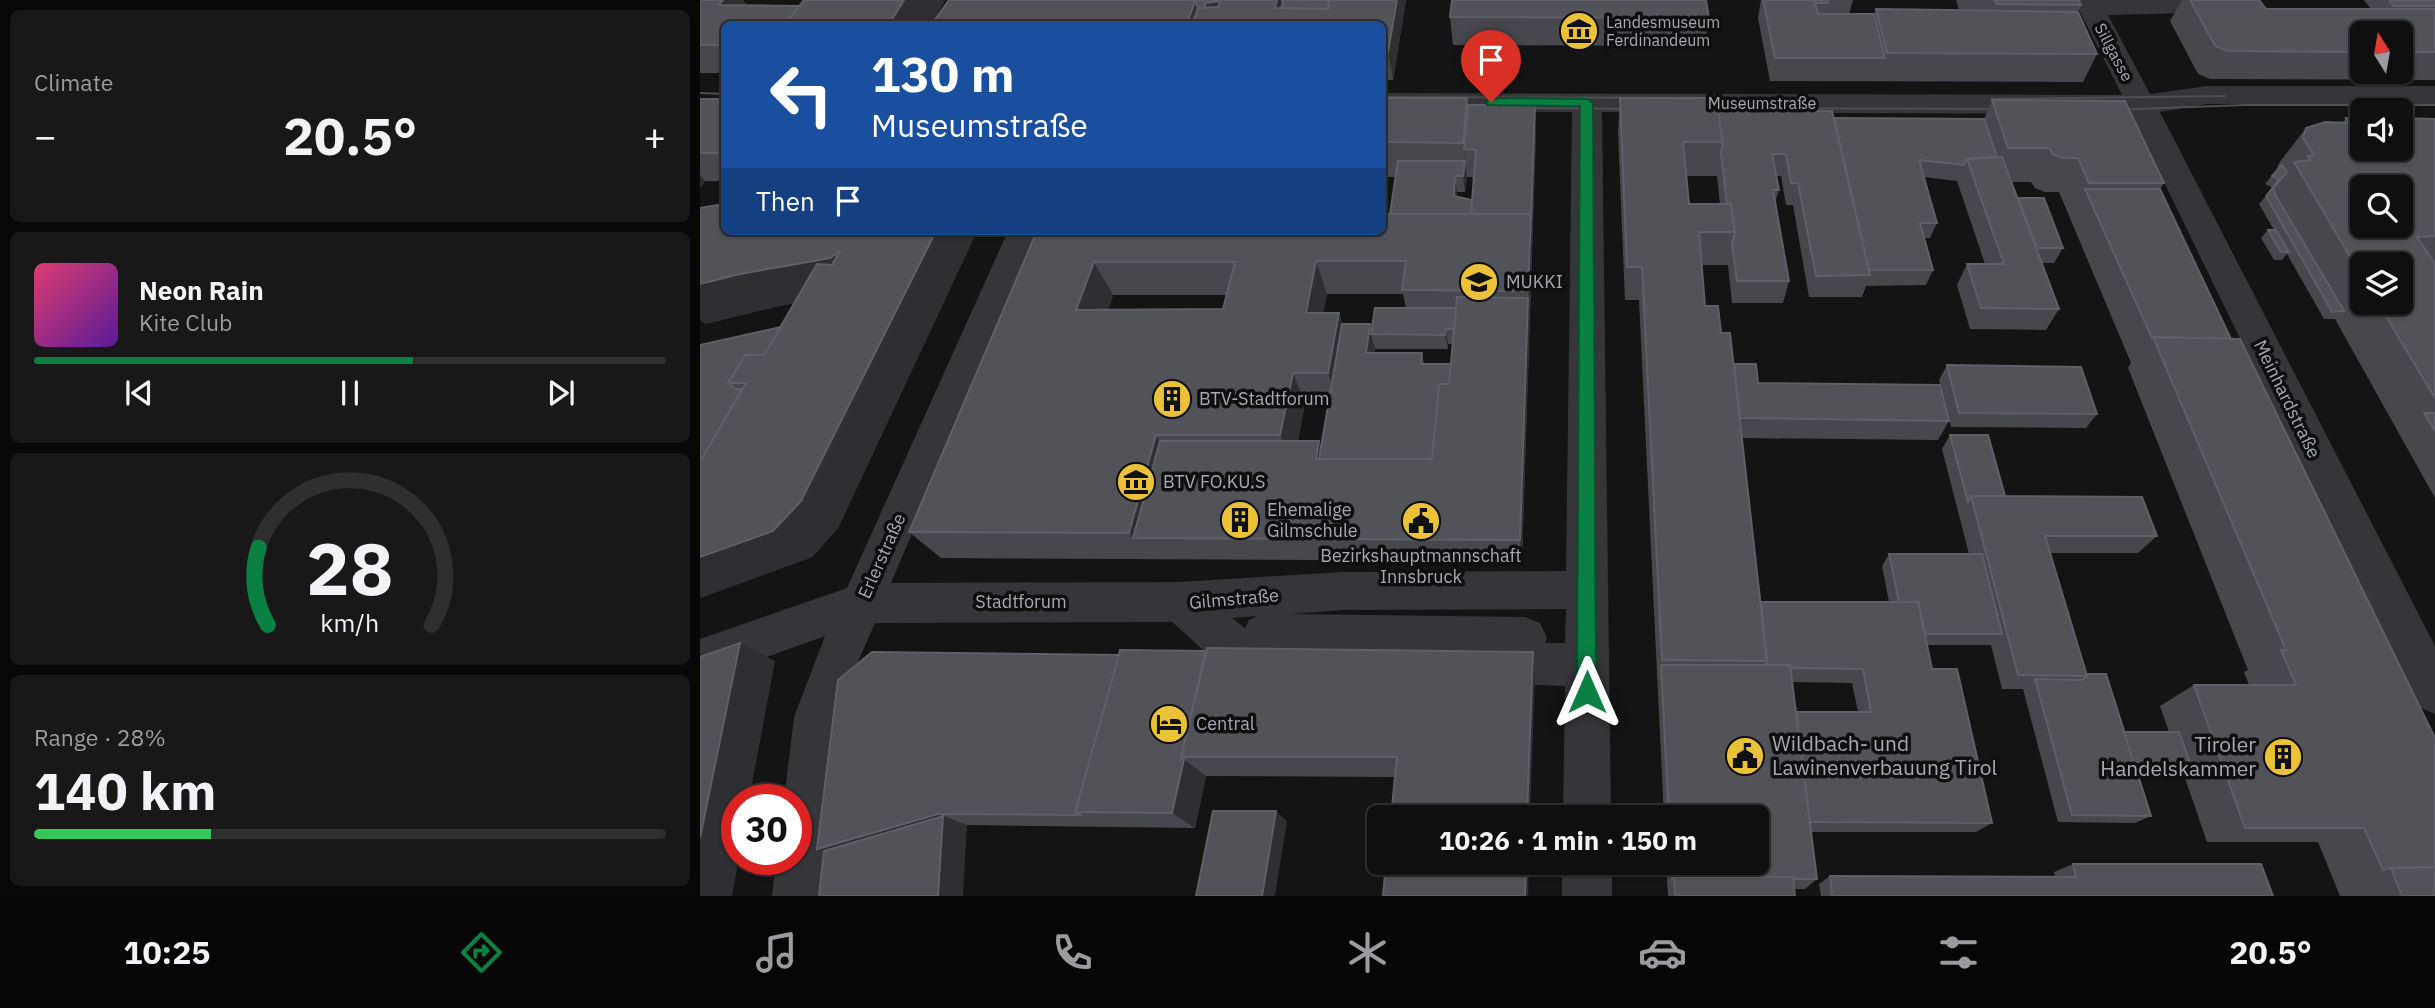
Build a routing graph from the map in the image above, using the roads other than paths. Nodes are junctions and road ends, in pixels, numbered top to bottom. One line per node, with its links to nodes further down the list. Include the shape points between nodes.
1 (2187, 3): 2 (street)
2 (2089, 4): 6 (street, Sillgasse)
3 (2435, 95): 6 (street, Museumstraße, via 2207,94)
4 (1386, 102): 5 (street, Museumstraße)
5 (1587, 103): 6 (street, Museumstraße); 14 (street)
6 (2141, 105): 7 (street, Museumstraße, via 2217,119); 17 (street, Meinhardstraße)
7 (2350, 120)
8 (2413, 120): 9 (street)
9 (2435, 120)
10 (1022, 235): 12 (street, Erlerstraße)
11 (1181, 602): 12 (street, Stadtforum); 14 (street, Gilmstraße, via 1342,590); 14 (street, Gilmstraße, via 1250,660)
12 (861, 603): 16 (street, Stadtforum); 20 (street, Erlerstraße, via 817,717)
13 (1340, 613): 14 (street)
14 (1586, 627): 15 (street); 18 (street)
15 (1264, 634)
16 (700, 660)
17 (2435, 692)
18 (1587, 805)
19 (1587, 875): 21 (street)
20 (797, 896)
21 (1587, 896)

